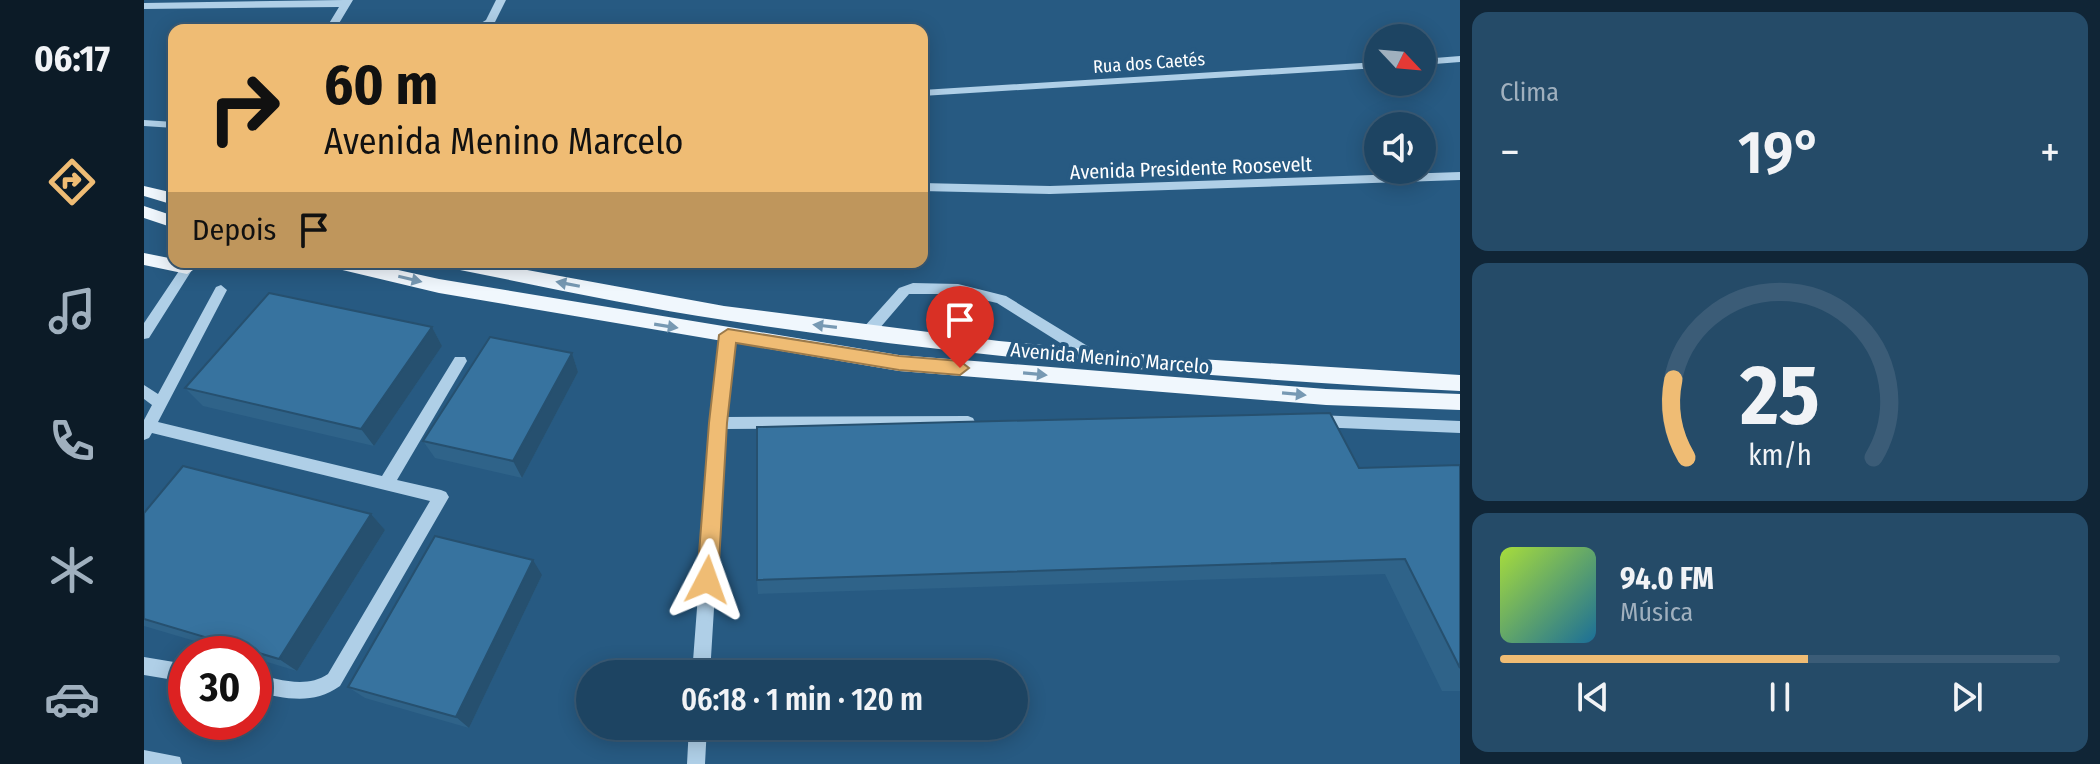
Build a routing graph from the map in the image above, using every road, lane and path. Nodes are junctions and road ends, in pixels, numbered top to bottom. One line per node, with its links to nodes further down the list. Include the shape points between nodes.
1 (501, 0): 5 (street)
2 (347, 2): 3 (street); 4 (street)
3 (144, 6)
4 (334, 24)
5 (486, 24)
6 (1460, 59): 7 (street)
7 (1436, 61)
8 (1364, 66): 9 (street, Rua dos Caetés)
9 (928, 93)
10 (144, 123): 11 (street)
11 (168, 125)
12 (1460, 176): 13 (street, Avenida Presidente Roosevelt, via 1050,190)
13 (928, 187)
14 (144, 191): 15 (main road)
15 (168, 197)
16 (144, 212): 17 (main road)
17 (168, 220)
18 (144, 259): 19 (main road)
19 (168, 262)
20 (187, 268): 25 (street)
21 (360, 268): 26 (main road, Avenida Menino Marcelo, one-way to 26)
22 (482, 268): 24 (main road, Avenida Menino Marcelo, one-way to 22, via 722,313)
23 (221, 290): 32 (street)
24 (868, 332): 27 (main road, Avenida Menino Marcelo); 27 (street, via 904,291 958,289 1001,299)
25 (144, 334)
26 (728, 335): 31 (main road, Avenida Menino Marcelo, one-way to 31, via 899,363 1326,397); 35 (street)
27 (1094, 357): 29 (main road, Avenida Menino Marcelo, via 1283,375)
28 (460, 361): 38 (street)
29 (1460, 383)
30 (144, 391): 32 (street)
31 (1460, 402)
32 (161, 403): 37 (street)
33 (1294, 421): 36 (street)
34 (990, 422): 35 (street)
35 (718, 423): 39 (street)
36 (1460, 427)
37 (146, 430): 38 (street)
38 (386, 484): 42 (street, via 441,497 341,671 325,688 308,692)
39 (702, 660)
40 (144, 666): 41 (street)
41 (168, 670)
42 (272, 686)
43 (697, 740): 46 (street)
44 (144, 759): 45 (street)
45 (173, 764)
46 (696, 764)

